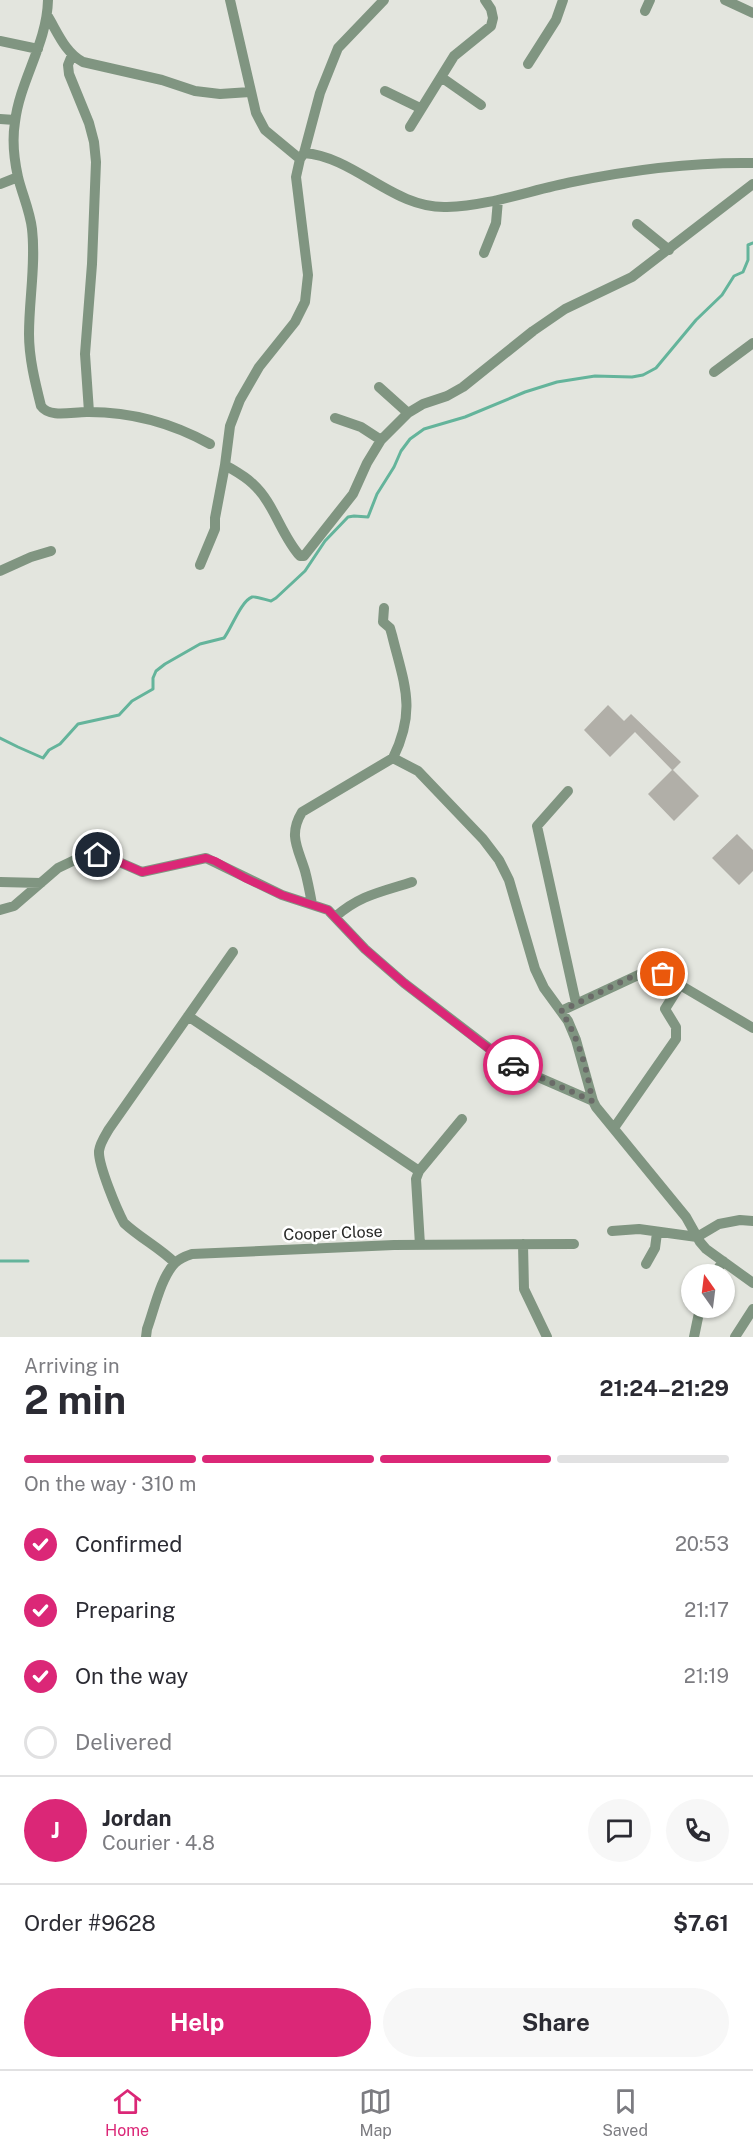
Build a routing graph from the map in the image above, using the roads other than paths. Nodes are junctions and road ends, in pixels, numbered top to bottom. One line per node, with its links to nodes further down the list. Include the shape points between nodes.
1 (48, 0): 10 (street)
2 (230, 0): 17 (street)
3 (384, 0): 23 (street, via 338,48)
4 (485, 0): 15 (street, via 493,18 490,26 454,57)
5 (563, 0): 14 (street, via 556,20)
6 (650, 0): 8 (street)
7 (725, 0): 9 (street)
8 (645, 11)
9 (753, 14)
10 (47, 15): 12 (street); 13 (street)
11 (0, 40): 12 (street)
12 (38, 49): 21 (street)
13 (72, 54): 17 (street, via 88,64 195,91); 35 (street, via 69,75 94,142 96,162 85,354)
14 (528, 64)
15 (441, 77): 18 (street); 19 (street)
16 (385, 91): 19 (street)
17 (250, 92): 23 (street, via 265,130)
18 (481, 105)
19 (420, 108): 22 (street)
20 (0, 118): 21 (street)
21 (15, 120): 25 (street)
22 (410, 127)
23 (302, 156): 28 (street, via 317,154 341,163 419,204 446,207); 40 (street, via 296,177 308,275 305,302 240,400 230,426)
24 (753, 163): 28 (street, via 644,170)
25 (18, 177): 26 (street); 35 (street, via 32,228 30,357 41,406 55,413)
26 (0, 184)
27 (753, 184): 30 (street)
28 (498, 200): 31 (street, via 496,223)
29 (637, 224): 30 (street)
30 (669, 250): 36 (street, via 632,278 565,309 464,387)
31 (484, 253)
32 (753, 343): 33 (street)
33 (714, 372)
34 (379, 387): 36 (street)
35 (89, 412): 39 (street, via 161,422)
36 (408, 412): 38 (street)
37 (335, 418): 38 (street, via 361,427)
38 (381, 440): 40 (street, via 353,494 304,556 293,548 253,483)
39 (210, 444)
40 (225, 465): 42 (street, via 215,529)
41 (51, 551): 43 (street)
42 (200, 565)
43 (0, 571)
44 (384, 608): 45 (street, via 383,622 390,628 407,695 403,738)
45 (393, 758): 50 (street, via 302,812 296,822 294,835); 56 (street, via 418,771 499,860 509,880 535,969)
46 (568, 791): 55 (street, via 537,826)
47 (0, 882): 49 (street)
48 (412, 882): 52 (street, via 352,902)
49 (41, 883): 50 (street, via 58,868 81,857 104,856 142,872 206,858 282,895); 51 (street, via 14,906)
50 (312, 904): 52 (street)
51 (0, 910)
52 (335, 917): 59 (street, via 396,976 502,1059)
53 (233, 952): 57 (street)
54 (680, 985): 55 (street, via 648,970); 58 (street); 61 (street, via 665,1009 676,1027 675,1040)
55 (576, 1004): 56 (street)
56 (561, 1011): 59 (street, via 582,1057)
57 (188, 1016): 62 (street); 71 (street, via 103,1138 99,1152 124,1223)
58 (753, 1028)
59 (592, 1101): 61 (street)
60 (462, 1119): 62 (street)
61 (614, 1128): 66 (street, via 686,1217)
62 (418, 1171): 69 (street)
63 (753, 1221): 66 (street, via 719,1224)
64 (612, 1231): 65 (street, via 639,1229)
65 (657, 1233): 66 (street); 72 (street, via 656,1248)
66 (697, 1237): 70 (street)
67 (523, 1244): 68 (street, Cooper Close); 69 (street, Cooper Close); 78 (street, via 524,1289)
68 (574, 1244)
69 (420, 1245): 71 (street, Cooper Close, via 192,1254)
70 (723, 1261): 73 (street); 74 (street)
71 (175, 1263): 77 (street, via 167,1274)
72 (646, 1264)
73 (721, 1264)
74 (753, 1283)
75 (753, 1309): 80 (street)
76 (698, 1318): 79 (street)
77 (146, 1337)
78 (547, 1337)
79 (694, 1337)
80 (735, 1337)

